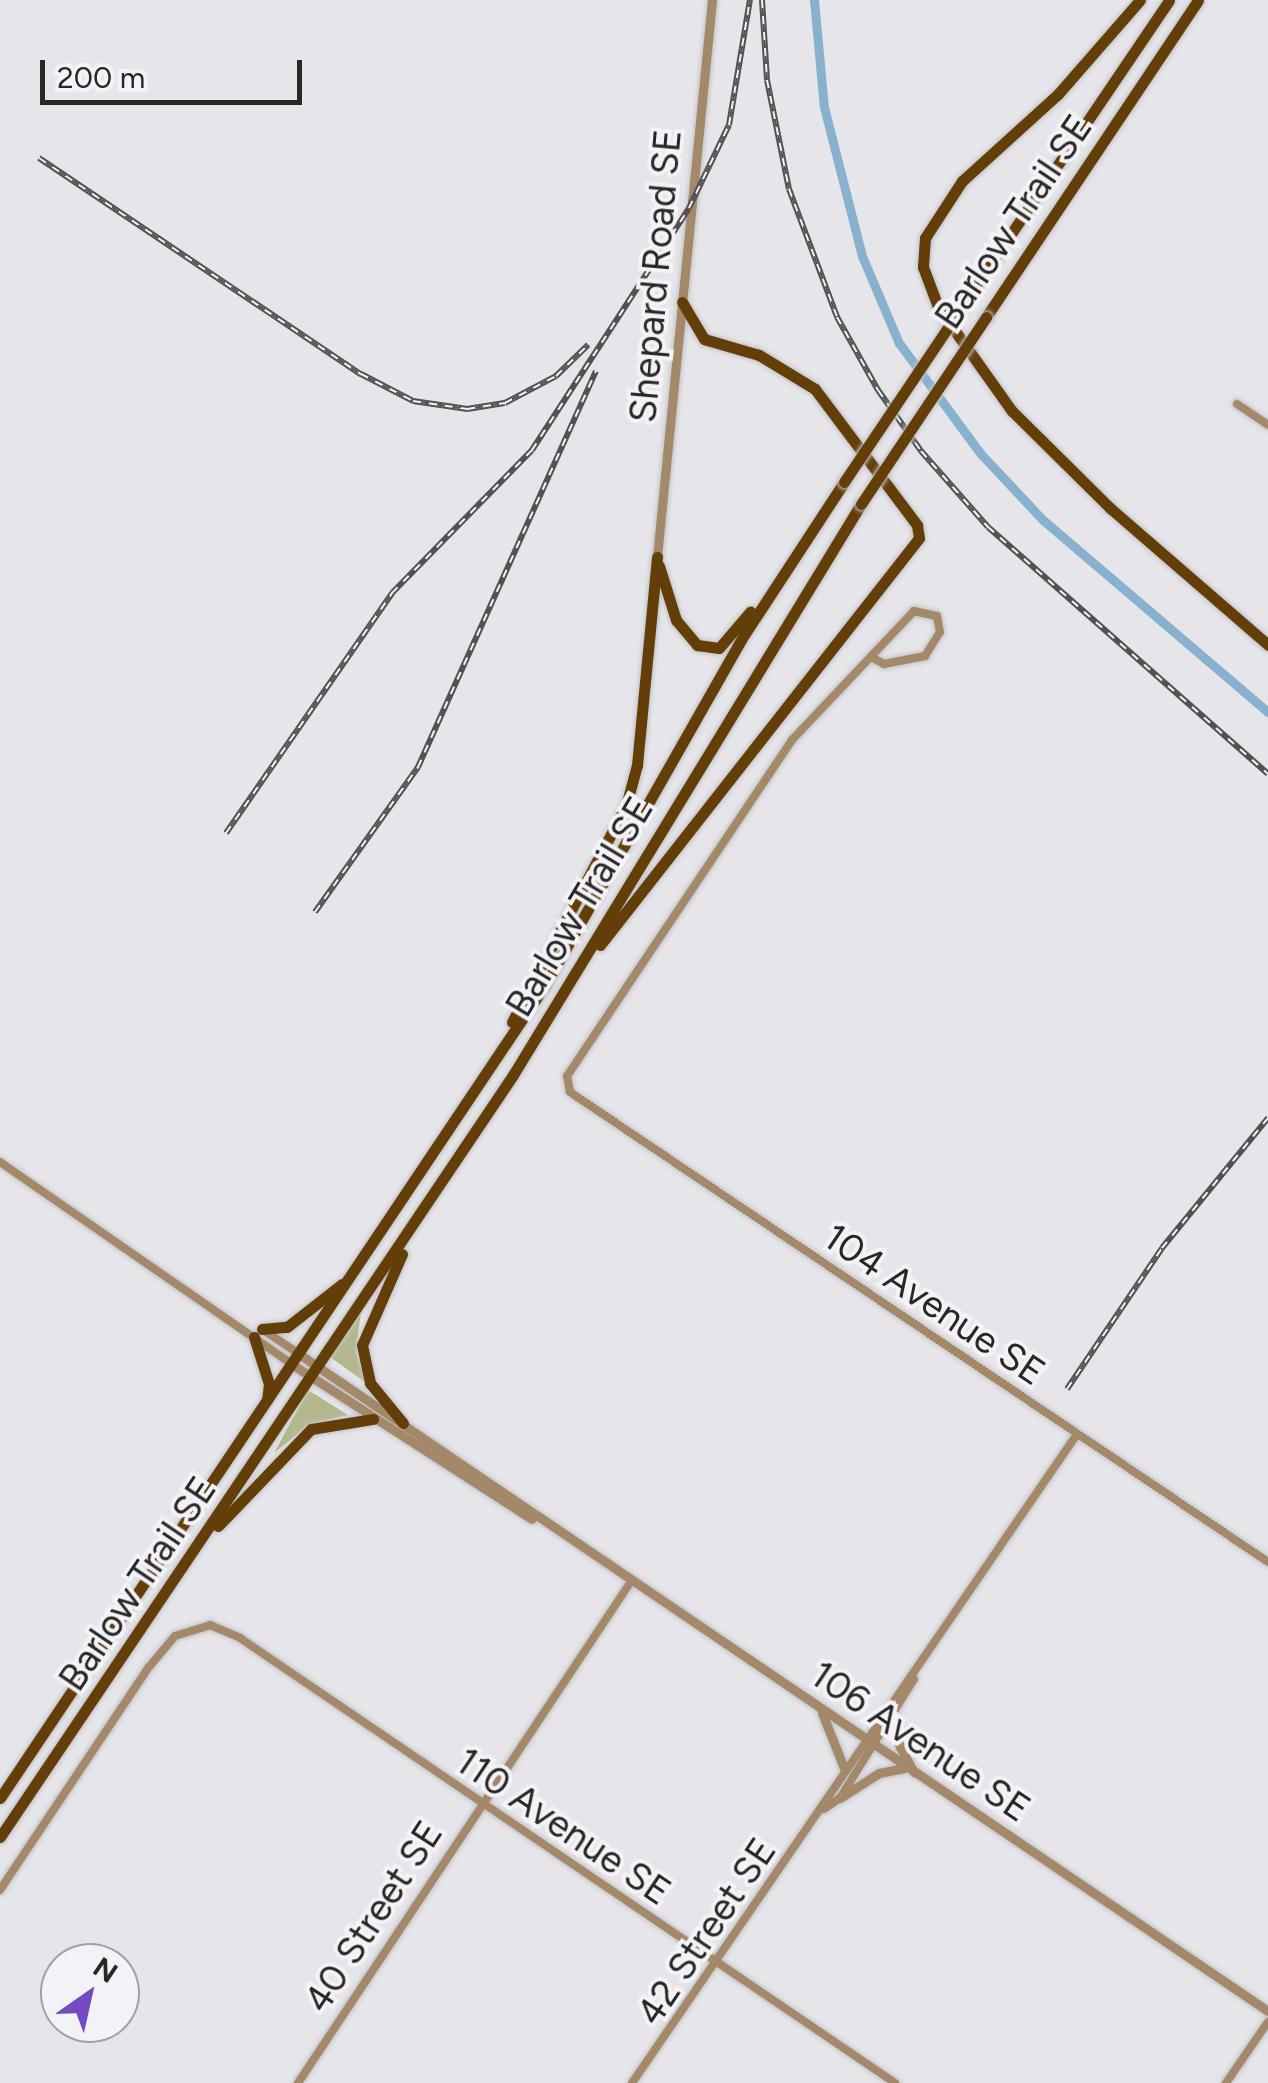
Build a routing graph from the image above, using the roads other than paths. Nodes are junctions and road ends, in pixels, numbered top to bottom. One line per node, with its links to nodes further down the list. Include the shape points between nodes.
1 (712, 0): 5 (street, Shepard Road SE)
2 (1140, 0): 10 (main road, via 1058,94 962,180 925,238 923,267 938,308 1012,411 1110,508)
3 (1169, 0): 9 (main road, Barlow Trail SE, bridge)
4 (1198, 0): 12 (main road, Barlow Trail SE, bridge, via 861,504)
5 (682, 302): 8 (street, Shepard Road SE); 12 (main road, via 704,339 759,355 815,389 917,525 919,538 872,607)
6 (1237, 404): 7 (street)
7 (1268, 425)
8 (657, 557): 9 (main road, via 684,635 708,650 732,638); 13 (main road, via 637,765 626,806)
9 (790, 560): 13 (main road, Barlow Trail SE, via 544,986)
10 (1268, 645)
11 (872, 657): 11 (street, via 914,611 937,616 940,632 925,656 884,664); 23 (street, 104 Avenue SE, via 792,740 567,1076 570,1092)
12 (586, 959): 15 (main road, Barlow Trail SE)
13 (483, 1079): 16 (main road, Barlow Trail SE)
14 (0, 1162): 17 (street, 106 Avenue SE)
15 (429, 1201): 19 (main road, Barlow Trail SE); 22 (main road, via 370,1315 362,1346 370,1383)
16 (350, 1279): 17 (main road, via 288,1327); 18 (main road, Barlow Trail SE)
17 (255, 1331): 18 (street, 106 Avenue SE); 20 (main road, via 269,1384)
18 (296, 1359): 19 (street, 106 Avenue SE); 20 (main road, Barlow Trail SE)
19 (315, 1373): 21 (street, 106 Avenue SE); 22 (street, 106 Avenue SE); 25 (main road, Barlow Trail SE)
20 (266, 1404): 36 (main road, Barlow Trail SE)
21 (374, 1418): 24 (street, 106 Avenue SE, via 508,1509); 25 (main road, via 311,1429)
22 (403, 1423): 24 (street, 106 Avenue SE)
23 (1077, 1434): 26 (street, 104 Avenue SE); 28 (street, 42 Street SE)
24 (539, 1522): 27 (street, 106 Avenue SE)
25 (201, 1544): 40 (main road, Barlow Trail SE)
26 (1268, 1562)
27 (630, 1582): 29 (street, 106 Avenue SE); 38 (street, 40 Street SE)
28 (916, 1676): 30 (street, 42 Street SE); 31 (street, 42 Street SE)
29 (820, 1710): 31 (street, 106 Avenue SE); 33 (street)
30 (895, 1717): 32 (street, 42 Street SE); 35 (street, via 900,1746)
31 (864, 1739): 32 (street, 106 Avenue SE); 33 (street, 42 Street SE)
32 (875, 1746): 34 (street, 106 Avenue SE); 37 (street, 42 Street SE)
33 (844, 1768): 39 (street, 42 Street SE)
34 (906, 1768): 35 (street, 106 Avenue SE); 37 (street, via 879,1773)
35 (916, 1774): 43 (street, 106 Avenue SE)
36 (0, 1798)
37 (840, 1798): 39 (street, 42 Street SE)
38 (481, 1805): 41 (street, 110 Avenue SE, via 240,1638 198,1626 175,1636 149,1667); 42 (street, 110 Avenue SE); 45 (street, 40 Street SE)
39 (824, 1810): 42 (street, 42 Street SE)
40 (0, 1837)
41 (0, 1890)
42 (718, 1965): 46 (street, 42 Street SE); 47 (street, 110 Avenue SE)
43 (1268, 2011)
44 (1268, 2022): 48 (street)
45 (298, 2083)
46 (632, 2083)
47 (896, 2083)
48 (1226, 2083)

